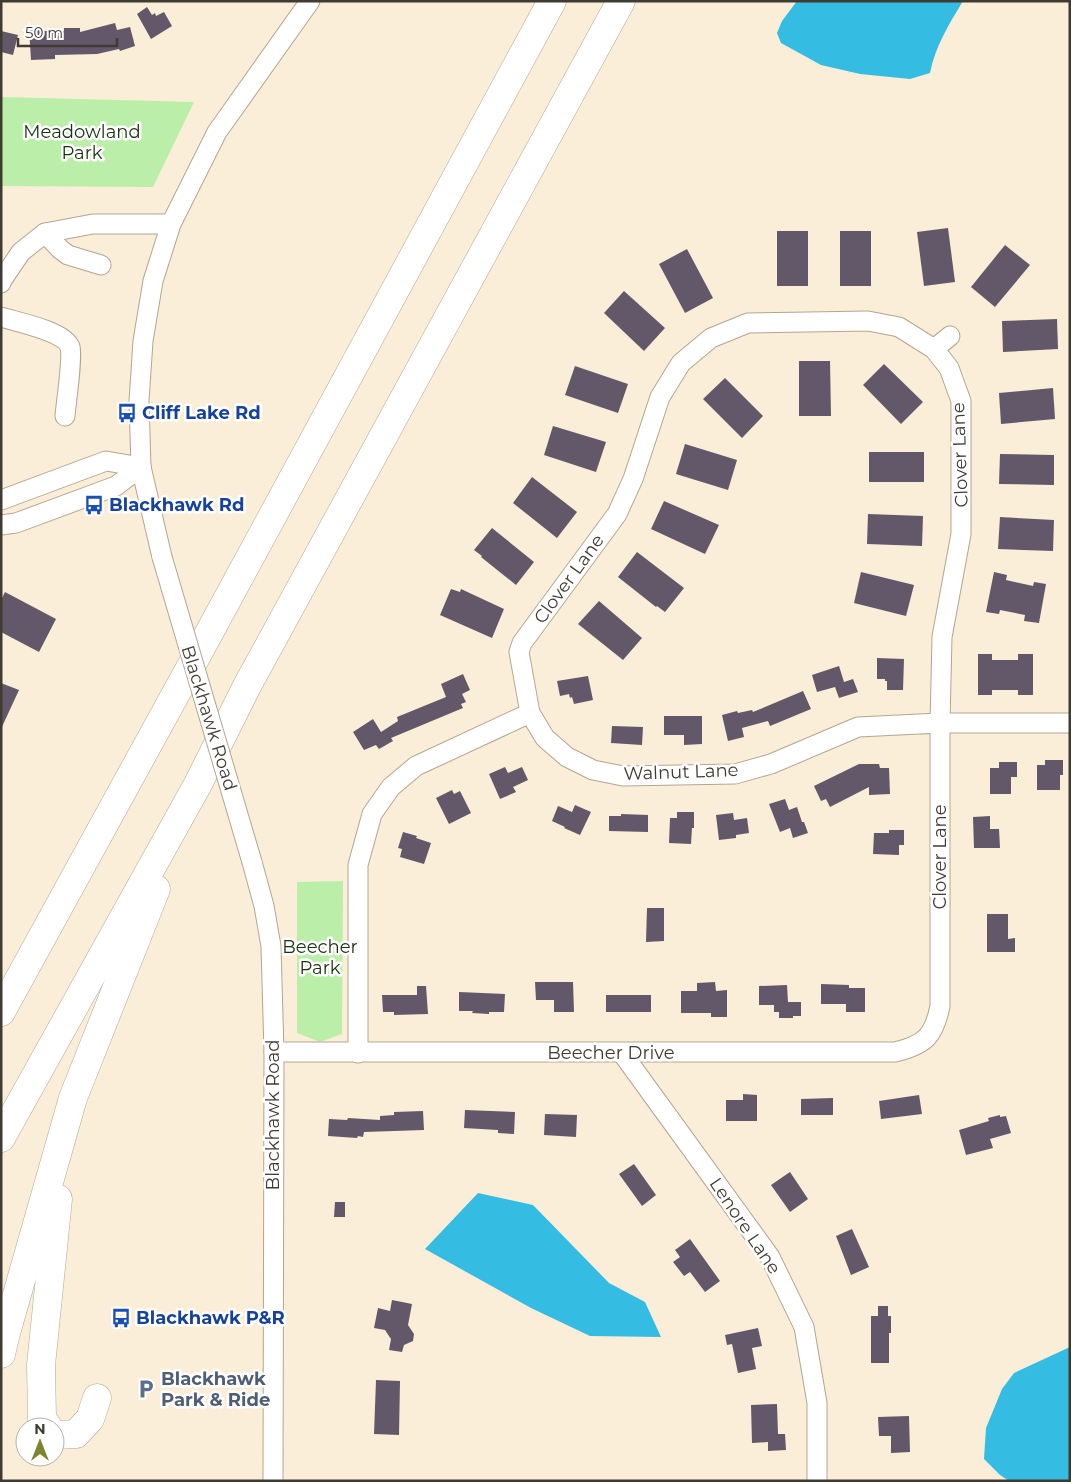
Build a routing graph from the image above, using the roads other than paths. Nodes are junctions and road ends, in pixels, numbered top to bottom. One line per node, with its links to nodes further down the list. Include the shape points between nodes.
1 (310, 1): 4 (street, Blackhawk Road, via 217,132)
2 (552, 1): 19 (highway)
3 (621, 1): 18 (highway, via 247,686)
4 (171, 224): 5 (street, via 93,224); 12 (street, Blackhawk Road, via 153,281 143,341 139,401)
5 (45, 233): 6 (street, via 68,255); 7 (street, via 21,252)
6 (101, 265)
7 (1, 283)
8 (1, 317): 11 (street, via 51,331 66,340 70,359)
9 (950, 336): 10 (street)
10 (934, 349): 15 (street, Clover Lane, via 900,327 868,321 748,323 711,338 681,363 660,397 633,479 617,514 522,643 519,652); 16 (street, Clover Lane, via 949,368 961,401 962,534 942,637)
11 (65, 416)
12 (141, 467): 13 (street, via 106,461); 14 (street, via 116,486 16,523); 23 (street, Blackhawk Road, bridge, via 162,557 264,906 270,946)
13 (1, 500)
14 (1, 525)
15 (530, 713): 16 (street, Walnut Lane, via 545,738 566,757 592,770 623,776 735,774 771,764 858,727); 24 (street, via 416,766 391,788 372,814 358,865)
16 (940, 723): 17 (street, Walnut Lane); 22 (street, Clover Lane, via 940,1006)
17 (1070, 723)
18 (198, 784): 26 (highway); 27 (highway)
19 (85, 861): 20 (highway); 21 (highway)
20 (1, 979)
21 (1, 1012)
22 (936, 1023): 25 (street, Beecher Drive, via 926,1038 911,1048 895,1052)
23 (274, 1052): 24 (street, Beecher Drive); 32 (street, Blackhawk Road)
24 (358, 1053): 25 (street, Beecher Drive)
25 (622, 1053): 33 (street, Lenore Lane, via 770,1258 804,1327 817,1403)
26 (73, 1098): 28 (highway); 30 (highway, via 56,1208 41,1365)
27 (1, 1138)
28 (1, 1354)
29 (97, 1398): 31 (highway, via 90,1419 76,1434)
30 (42, 1417)
31 (65, 1435)
32 (273, 1481)
33 (817, 1481)

